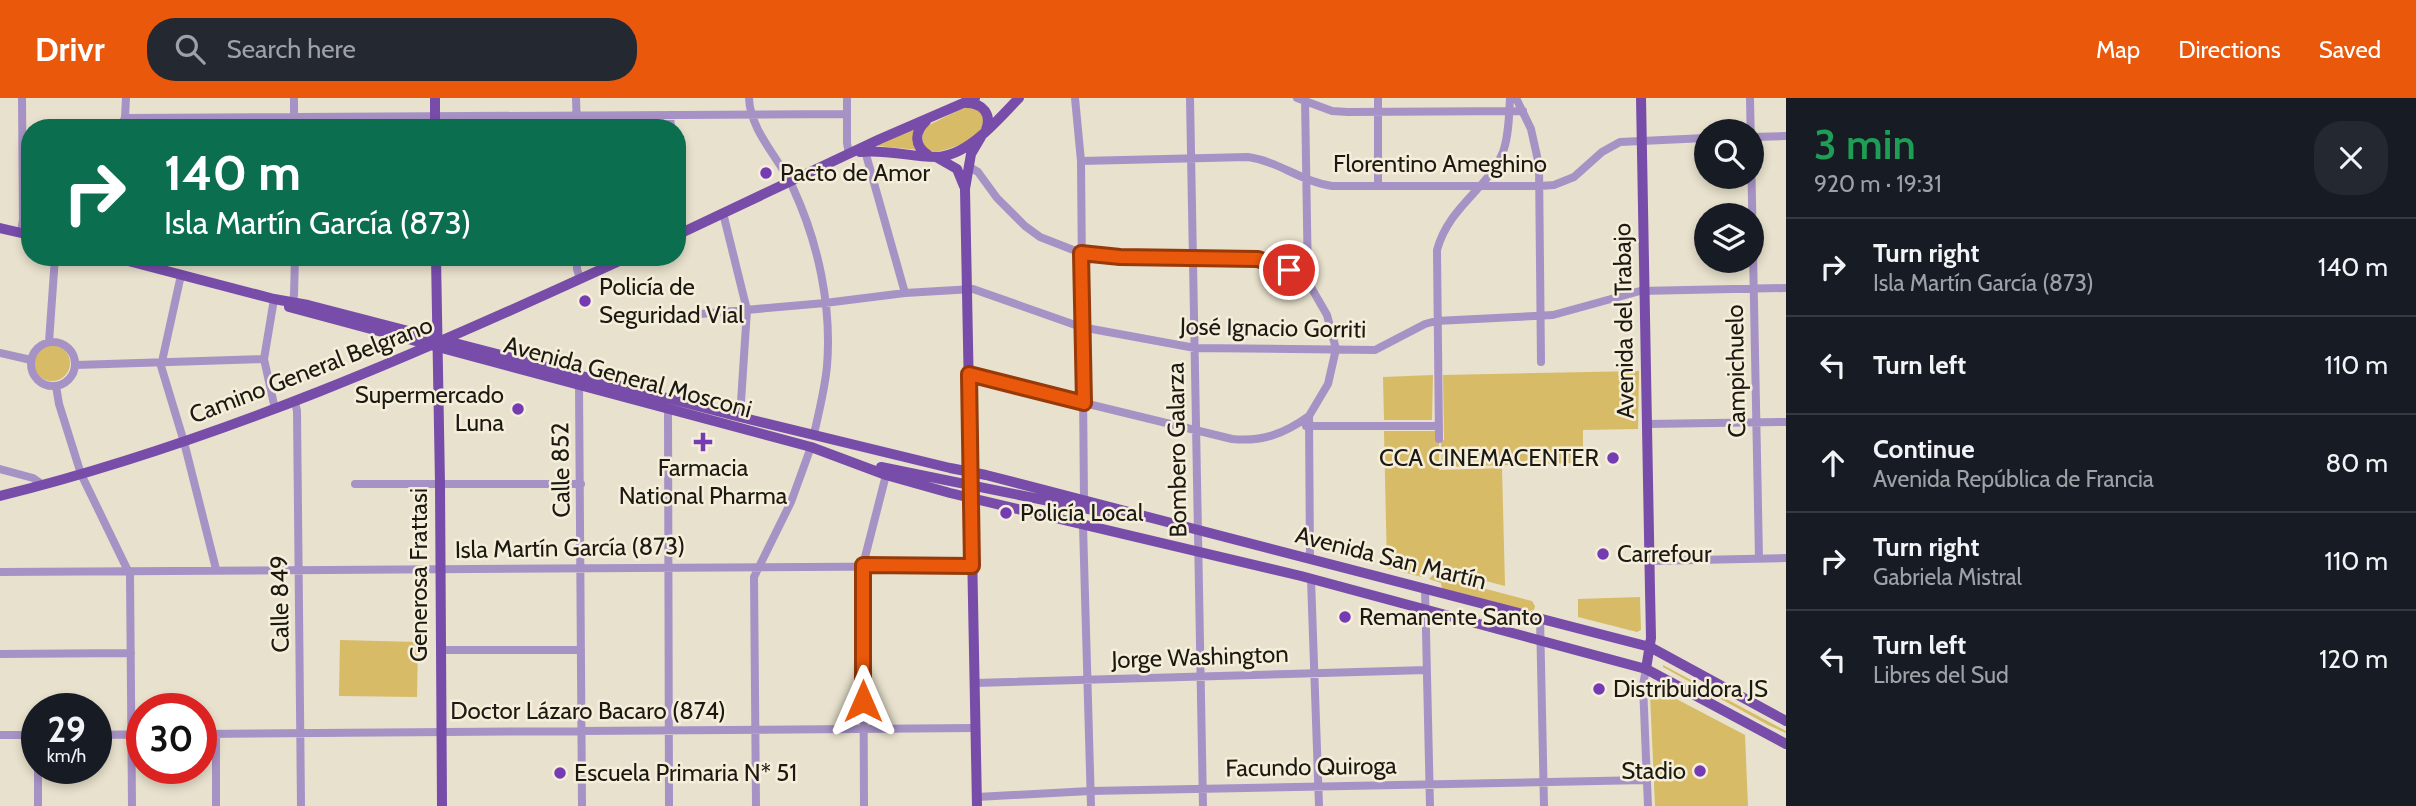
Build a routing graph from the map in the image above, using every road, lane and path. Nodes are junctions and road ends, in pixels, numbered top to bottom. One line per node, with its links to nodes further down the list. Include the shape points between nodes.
1 (22, 98): 27 (street)
2 (127, 98): 26 (street)
3 (294, 98): 25 (street)
4 (435, 98): 29 (main road)
5 (576, 98): 24 (street)
6 (749, 98): 21 (street)
7 (847, 98): 22 (street)
8 (1019, 98): 34 (main road)
9 (1075, 98): 43 (street)
10 (1190, 98): 42 (street, Bombero Galarza)
11 (1378, 98): 20 (street)
12 (1510, 98): 18 (street)
13 (1516, 98): 19 (street)
14 (1641, 98): 38 (main road, Avenida del Trabajo)
15 (1751, 98): 32 (street, Campichuelo)
16 (1303, 99): 20 (street, via 1332,111); 45 (street)
17 (966, 101): 33 (main road); 34 (main road, via 986,112 989,121)
18 (1509, 111): 19 (street); 20 (street); 49 (street, via 1502,153)
19 (1523, 111): 48 (street, via 1535,143)
20 (1378, 112): 47 (street)
21 (750, 114): 22 (street); 23 (street); 46 (street)
22 (847, 114): 40 (street)
23 (670, 115): 24 (street); 31 (street)
24 (577, 116): 30 (street)
25 (294, 117): 26 (street); 28 (street)
26 (125, 118)
27 (22, 119)
28 (350, 119)
29 (435, 119)
30 (506, 119)
31 (670, 119)
32 (1752, 119)
33 (926, 121): 40 (main road); 41 (main road, via 917,141 920,149)
34 (983, 135): 41 (main road); 44 (main road)
35 (1786, 136): 36 (street)
36 (1764, 137)
37 (1694, 138): 38 (street, Florentino Ameghino)
38 (1642, 140): 48 (street, Florentino Ameghino, via 1614,144 1574,177); 70 (main road, Avenida del Trabajo)
39 (865, 151): 40 (main road); 41 (main road); 71 (street)
40 (851, 153): 46 (main road)
41 (933, 157): 50 (main road, via 957,169)
42 (1191, 157): 43 (street, Florentino Ameghino); 45 (street, Florentino Ameghino, via 1264,159); 57 (street, Bombero Galarza)
43 (1081, 161): 56 (street)
44 (968, 166): 50 (main road); 56 (street, via 1040,237)
45 (1306, 179): 47 (street, Florentino Ameghino, via 1332,186); 66 (street)
46 (790, 181): 52 (main road); 73 (street, via 813,241)
47 (1378, 186): 49 (street, Florentino Ameghino)
48 (1540, 186): 49 (street, Florentino Ameghino); 77 (street)
49 (1478, 187): 78 (street, via 1441,234 1436,258)
50 (965, 189): 69 (main road)
51 (1752, 189): 67 (street, Campichuelo)
52 (723, 214): 54 (main road); 75 (street)
53 (0, 228): 55 (main road)
54 (686, 230)
55 (21, 233)
56 (1081, 253): 57 (street); 79 (street)
57 (1193, 257): 66 (street, via 1269,261); 82 (street, Bombero Galarza)
58 (54, 266): 80 (street)
59 (147, 266): 64 (main road, Avenida General Mosconi)
60 (294, 266): 74 (street)
61 (436, 266): 81 (main road, Generosa Frattasi)
62 (577, 266): 65 (street)
63 (608, 266): 65 (main road, Camino General Belgrano)
64 (181, 275): 72 (main road, Avenida General Mosconi); 87 (street)
65 (580, 279): 81 (main road, Camino General Belgrano)
66 (1308, 282): 83 (street, via 1327,315)
67 (1753, 288): 68 (street, José Ignacio Gorriti); 70 (street, José Ignacio Gorriti); 100 (street, Campichuelo)
68 (1786, 288)
69 (967, 289): 71 (street, José Ignacio Gorriti); 79 (street, José Ignacio Gorriti); 90 (main road)
70 (1645, 290): 77 (street, José Ignacio Gorriti); 101 (main road, Avenida del Trabajo)
71 (905, 293): 73 (street, José Ignacio Gorriti)
72 (274, 299): 74 (main road, Avenida General Mosconi); 85 (street)
73 (825, 303): 75 (street, José Ignacio Gorriti); 104 (street, via 827,369)
74 (292, 305): 81 (main road, Avenida General Mosconi)
75 (747, 310): 76 (street, José Ignacio Gorriti); 97 (street)
76 (700, 314)
77 (1540, 317): 78 (street, José Ignacio Gorriti); 88 (street)
78 (1436, 321): 83 (street, José Ignacio Gorriti, via 1382,348); 102 (street)
79 (1082, 327): 82 (street, José Ignacio Gorriti); 94 (street)
80 (49, 342): 86 (street, via 35,350); 89 (street, via 68,347)
81 (437, 343): 91 (main road, Avenida General Mosconi); 93 (main road, Camino General Belgrano); 97 (main road, Avenida General Mosconi); 113 (main road, Generosa Frattasi)
82 (1195, 348): 83 (street, José Ignacio Gorriti); 103 (street, Bombero Galarza)
83 (1336, 349): 98 (street, via 1328,384)
84 (0, 353): 86 (street)
85 (264, 359): 87 (street); 96 (street)
86 (31, 360): 92 (street, via 37,379)
87 (161, 362): 89 (street); 106 (street)
88 (1541, 362)
89 (76, 365): 92 (street, via 69,380)
90 (969, 374): 94 (street); 109 (main road)
91 (579, 385): 95 (main road, Avenida General Mosconi); 114 (street, Calle 852)
92 (56, 386): 110 (street)
93 (295, 402): 96 (main road, Camino General Belgrano); 134 (street, Calle 849)
94 (1084, 403): 103 (street); 119 (street)
95 (668, 408): 107 (main road, Avenida General Mosconi); 130 (street)
96 (275, 409): 106 (main road, Camino General Belgrano)
97 (740, 416): 104 (main road, Avenida General Mosconi)
98 (1309, 421): 102 (street); 103 (street, via 1279,435 1247,441); 126 (street)
99 (1786, 422): 100 (street)
100 (1756, 423): 101 (street); 124 (street, Campichuelo)
101 (1647, 424): 127 (main road, Avenida del Trabajo)
102 (1439, 426): 105 (street)
103 (1196, 431): 122 (street, Bombero Galarza)
104 (814, 434): 109 (main road, Avenida General Mosconi)
105 (1439, 439)
106 (184, 442): 110 (main road, Camino General Belgrano); 133 (street)
107 (810, 447): 111 (main road, Avenida General Mosconi); 116 (main road); 128 (street, via 792,502)
108 (0, 469): 115 (street)
109 (971, 472): 116 (main road); 119 (main road, Avenida San Martín)
110 (81, 474): 115 (main road, Camino General Belgrano); 137 (street)
111 (886, 475): 118 (main road, Avenida General Mosconi); 129 (street)
112 (355, 484): 113 (street)
113 (440, 484): 114 (street); 135 (main road, Generosa Frattasi)
114 (581, 484): 132 (street, Calle 852)
115 (43, 485): 117 (main road, Camino General Belgrano)
116 (970, 485): 118 (main road); 121 (main road)
117 (0, 496)
118 (971, 498): 120 (main road, Avenida San Martín); 131 (main road)
119 (1084, 500): 121 (main road, Avenida San Martín)
120 (1083, 525): 123 (main road, Avenida San Martín); 152 (street)
121 (1183, 526): 122 (main road, Avenida San Martín)
122 (1197, 530): 123 (street, Bombero Galarza); 126 (main road, Avenida San Martín)
123 (1198, 550): 138 (main road, Avenida San Martín); 151 (street, Bombero Galarza)
124 (1759, 558): 125 (street); 127 (street)
125 (1786, 558)
126 (1310, 559): 139 (main road, Avenida San Martín)
127 (1650, 561): 143 (main road, Avenida del Trabajo)
128 (759, 565): 129 (street, Isla Martín García (873)); 130 (street, Isla Martín García (873)); 160 (street, via 754,577)
129 (863, 565): 131 (street, Isla Martín García (873)); 157 (street)
130 (668, 566): 132 (street, Isla Martín García (873)); 159 (street)
131 (972, 566): 153 (main road)
132 (581, 568): 135 (street, Isla Martín García (873)); 145 (street, Calle 852)
133 (216, 569): 134 (street, Isla Martín García (873)); 137 (street, Isla Martín García (873))
134 (298, 569): 135 (street, Isla Martín García (873)); 162 (street, Calle 849)
135 (441, 569): 144 (main road, Generosa Frattasi)
136 (0, 572): 137 (street, Isla Martín García (873))
137 (128, 572): 146 (street)
138 (1311, 579): 140 (main road, Avenida San Martín); 150 (street)
139 (1425, 588): 140 (street); 141 (main road, Avenida San Martín)
140 (1424, 608): 142 (main road, Avenida San Martín); 149 (street)
141 (1540, 617): 142 (street); 143 (main road, Avenida San Martín)
142 (1540, 641): 148 (main road, Avenida San Martín); 168 (street)
143 (1650, 647): 148 (main road, Avenida del Trabajo); 155 (main road, Avenida San Martín)
144 (441, 650): 145 (street); 161 (main road, Generosa Frattasi)
145 (581, 650): 158 (street, Calle 852)
146 (131, 653): 147 (street); 154 (street)
147 (0, 654)
148 (1646, 669): 166 (main road, Avenida San Martín); 167 (street)
149 (1427, 670): 150 (street, Jorge Washington); 169 (street)
150 (1314, 673): 151 (street, Jorge Washington); 173 (street)
151 (1201, 677): 152 (street, Jorge Washington); 174 (street, Bombero Galarza)
152 (1087, 681): 153 (street, Jorge Washington); 175 (street)
153 (975, 683): 156 (main road)
154 (131, 693)
155 (1786, 721)
156 (974, 728): 157 (street, Doctor Lázaro Bacaro (874)); 176 (main road)
157 (863, 729): 160 (street, Doctor Lázaro Bacaro (874)); 185 (street)
158 (582, 730): 159 (street, Doctor Lázaro Bacaro (874)); 161 (street, Doctor Lázaro Bacaro (874)); 182 (street, Calle 852)
159 (669, 730): 160 (street, Doctor Lázaro Bacaro (874)); 183 (street)
160 (755, 730): 184 (street)
161 (441, 731): 162 (street, Doctor Lázaro Bacaro (874)); 181 (main road, Generosa Frattasi)
162 (300, 733): 163 (street, Doctor Lázaro Bacaro (874)); 180 (street, Calle 849)
163 (217, 734)
164 (0, 735): 165 (street)
165 (21, 736)
166 (1786, 744)
167 (1647, 780): 168 (street, Facundo Quiroga); 191 (street)
168 (1544, 782): 169 (street, Facundo Quiroga); 190 (street)
169 (1429, 783): 173 (street, Facundo Quiroga); 189 (street)
170 (38, 784): 177 (street)
171 (132, 784): 178 (street)
172 (216, 784): 179 (street)
173 (1319, 786): 174 (street, Facundo Quiroga); 188 (street)
174 (1203, 789): 175 (street, Facundo Quiroga); 187 (street, Bombero Galarza)
175 (1090, 791): 176 (street, Facundo Quiroga); 186 (street)
176 (977, 801)
177 (38, 806)
178 (132, 806)
179 (216, 806)
180 (301, 806)
181 (442, 806)
182 (582, 806)
183 (669, 806)
184 (756, 806)
185 (864, 806)
186 (1091, 806)
187 (1203, 806)
188 (1320, 806)
189 (1430, 806)
190 (1544, 806)
191 (1648, 806)

